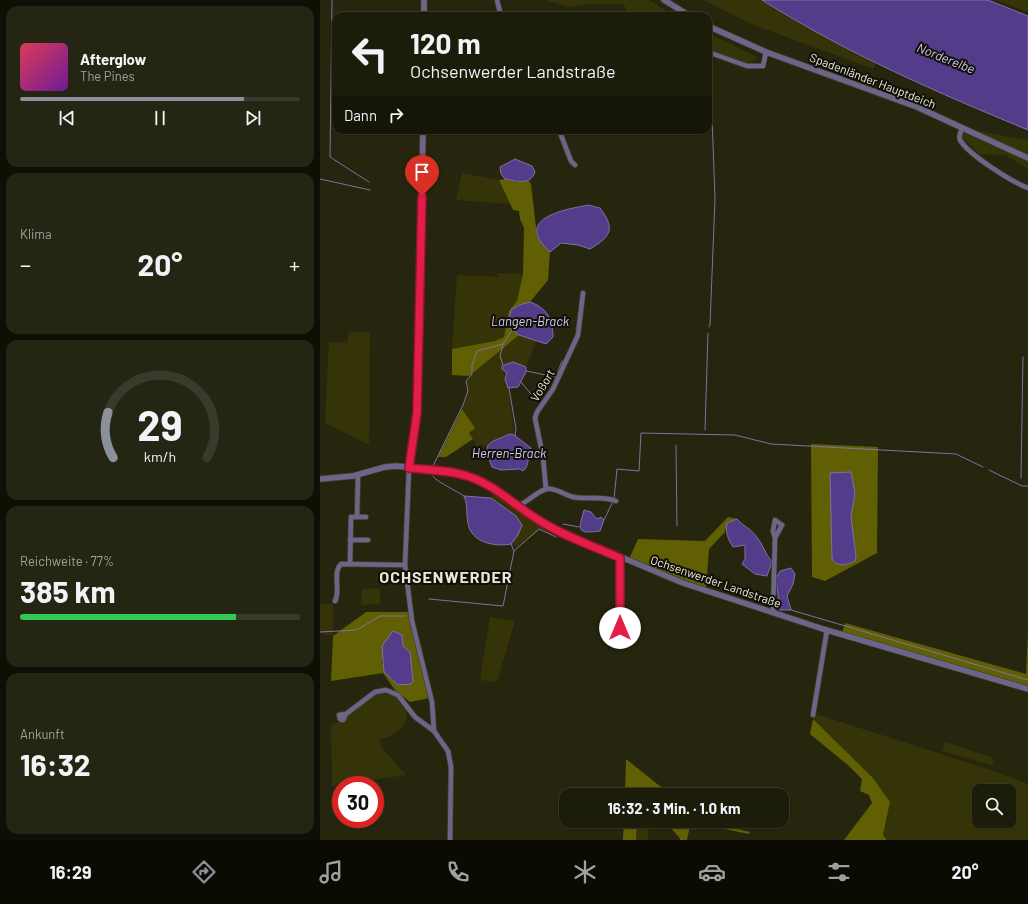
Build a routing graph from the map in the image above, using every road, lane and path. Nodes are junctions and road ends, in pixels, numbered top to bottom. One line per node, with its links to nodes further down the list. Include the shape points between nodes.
1 (424, 0): 4 (street)
2 (497, 0): 5 (street)
3 (664, 0): 6 (street)
4 (424, 12)
5 (500, 12)
6 (684, 12)
7 (712, 28): 8 (street, Spadenländer Hauptdeich)
8 (766, 52): 9 (street, via 763,66 747,66); 10 (street, Spadenländer Hauptdeich, via 917,107)
9 (712, 53)
10 (962, 128): 13 (street, Spadenländer Hauptdeich); 15 (street, via 960,140 1002,175)
11 (423, 134): 17 (street, via 418,388)
12 (561, 134): 14 (street)
13 (1028, 158)
14 (575, 165)
15 (1028, 188)
16 (583, 293): 20 (street, Voßort, via 578,335 560,376 535,418 543,456)
17 (409, 468): 18 (street, Ochsenwerder Landstraße, via 385,467); 22 (street, Ochsenwerder Landstraße, via 450,472 470,477 495,488); 30 (street)
18 (358, 475): 19 (street, Ochsenwerder Landstraße); 23 (street)
19 (320, 479)
20 (546, 489): 21 (street, via 554,489 572,497 603,497); 22 (street)
21 (616, 501)
22 (520, 506): 28 (street, Ochsenwerder Landstraße, via 552,528)
23 (358, 517): 24 (street); 26 (street, via 350,516)
24 (366, 517)
25 (775, 538): 32 (street)
26 (350, 540): 27 (street); 29 (street)
27 (368, 540)
28 (620, 558): 32 (street, Ochsenwerder Landstraße, via 683,583); 33 (street)
29 (350, 564): 30 (street); 31 (street, via 341,564 338,569)
30 (405, 565): 38 (street, via 412,621 432,702)
31 (335, 601)
32 (773, 613): 34 (street, Ochsenwerder Landstraße)
33 (620, 628)
34 (826, 630): 35 (street, Ochsenwerder Landstraße); 37 (street)
35 (1028, 689)
36 (346, 714): 38 (street, via 375,692 386,690 398,695 415,717)
37 (813, 715)
38 (434, 731): 39 (street, via 448,751 451,766)
39 (450, 840)

